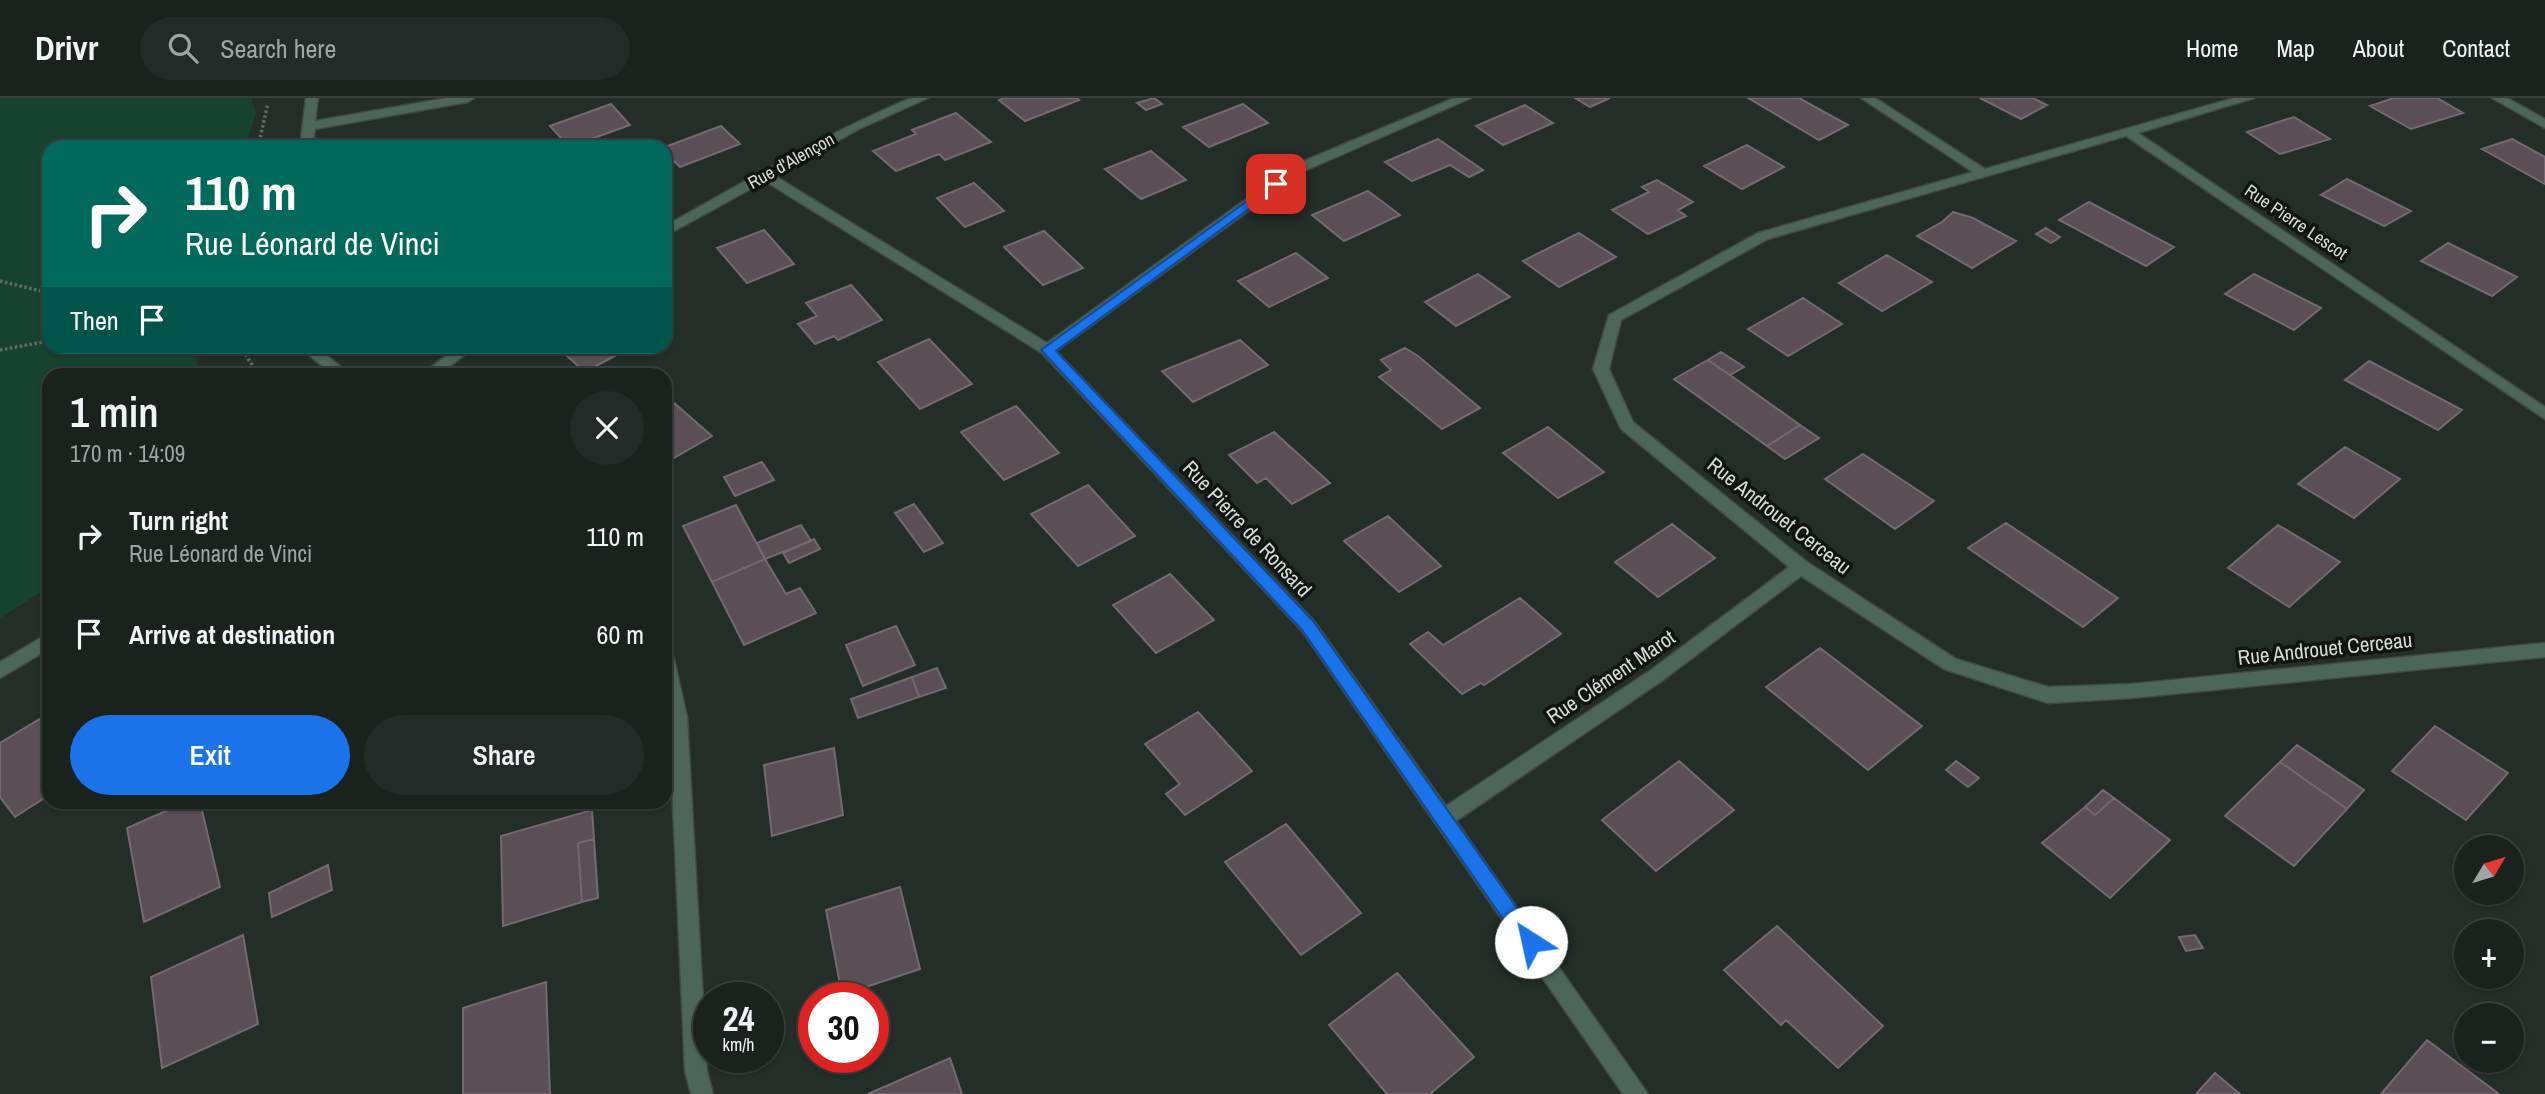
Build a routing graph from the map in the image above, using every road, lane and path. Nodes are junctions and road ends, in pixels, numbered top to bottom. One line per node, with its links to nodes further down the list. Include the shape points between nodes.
1 (312, 98): 10 (street)
2 (468, 98): 10 (street)
3 (922, 98): 15 (street, Rue d'Alençon, via 855,126)
4 (1465, 98): 21 (street, via 1297,169)
5 (1867, 98): 14 (street)
6 (2248, 98): 11 (street)
7 (2498, 98): 9 (street)
8 (268, 103): 12 (path)
9 (2545, 124)
10 (310, 126): 13 (street)
11 (2128, 132): 14 (street, Rue Androuet Cerceau); 26 (street, Rue Pierre Lescot)
12 (260, 140)
13 (307, 140)
14 (1983, 173): 27 (street, Rue Androuet Cerceau, via 1763,236 1614,318 1601,369 1627,425)
15 (764, 175): 16 (street, Rue d'Alençon); 21 (street, Rue Pierre de Ronsard)
16 (672, 228)
17 (0, 281): 18 (path)
18 (42, 291)
19 (42, 342): 20 (path)
20 (0, 350)
21 (1047, 350): 32 (street, Rue Pierre de Ronsard, via 1307,626)
22 (315, 354): 24 (street)
23 (458, 354): 25 (street)
24 (333, 368)
25 (438, 368)
26 (2545, 414)
27 (1801, 567): 29 (street, Rue Androuet Cerceau, via 1950,664 2048,695 2132,691); 32 (street, Rue Clément Marot, via 1657,675)
28 (42, 644): 30 (street)
29 (2545, 650)
30 (0, 671)
31 (672, 690): 33 (street, via 678,717 696,1071)
32 (1443, 819): 34 (street, Rue Pierre de Ronsard)
33 (702, 1094)
34 (1637, 1094)

